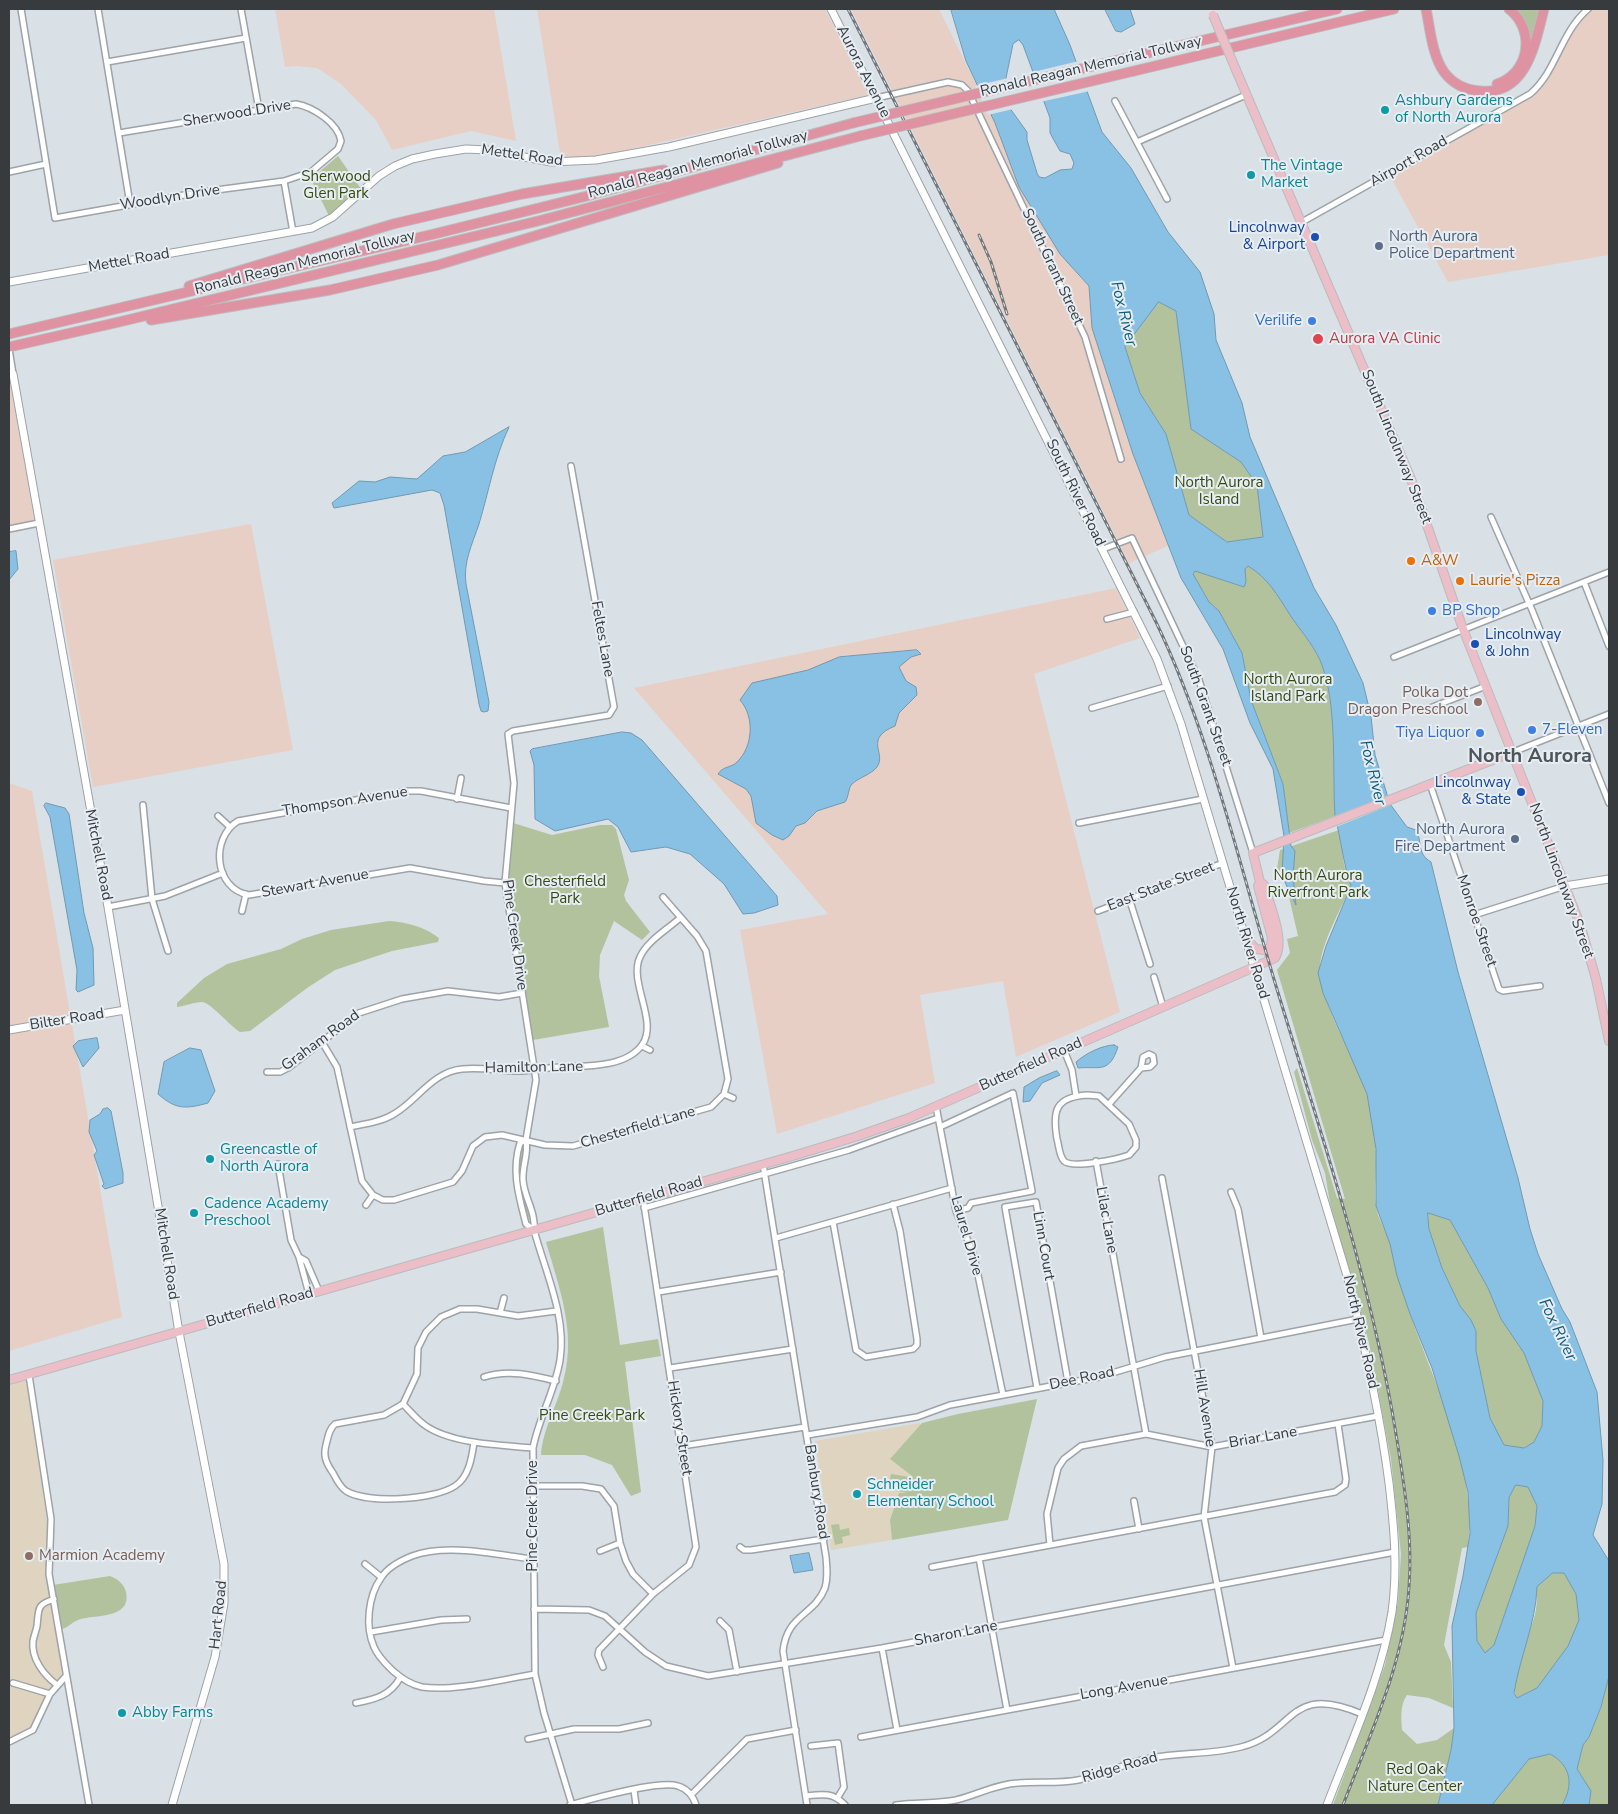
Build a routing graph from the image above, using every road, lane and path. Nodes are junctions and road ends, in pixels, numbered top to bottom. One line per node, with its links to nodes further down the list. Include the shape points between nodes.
1 (21, 9): 25 (street)
2 (98, 9): 15 (street)
3 (241, 9): 14 (street)
4 (832, 9): 17 (street, Aurora Avenue)
5 (1315, 9): 13 (highway)
6 (1337, 9): 13 (highway, Ronald Reagan Memorial Tollway)
7 (1394, 9): 23 (highway, Ronald Reagan Memorial Tollway, bridge)
8 (1509, 9): 11 (highway, via 1522,24 1527,43 1525,56 1512,75 1491,86 1478,86 1453,74 1441,52)
9 (1544, 9): 11 (highway, via 1522,74 1511,84 1487,92 1462,87 1443,71)
10 (1588, 9): 31 (street, Airport Road, via 1570,28 1548,72 1530,94)
11 (1429, 11)
12 (1212, 12): 16 (main road, South Lincolnway Street, bridge)
13 (1289, 20): 26 (highway, Ronald Reagan Memorial Tollway, bridge, via 853,123)
14 (246, 38): 15 (street); 19 (street)
15 (107, 62): 20 (street)
16 (1246, 95): 24 (street); 31 (main road, South Lincolnway Street)
17 (876, 98): 21 (street, Aurora Avenue); 32 (street, Mettel Road, via 669,147 596,160 551,162 487,150 466,150 412,159 379,176 333,217 312,228); 39 (street, South Grant Street, via 948,82 968,90 1085,337)
18 (1115, 101): 24 (street)
19 (259, 110): 20 (street, Sherwood Drive); 22 (street, Sherwood Drive, via 296,104 310,108 336,130)
20 (118, 133): 30 (street)
21 (895, 136): 44 (street, South River Road)
22 (341, 141): 28 (street, Woodlyn Drive, via 338,149 311,172)
23 (835, 142): 35 (highway, Ronald Reagan Memorial Tollway, via 538,221); 35 (highway, via 830,149 438,265 330,290 135,323)
24 (1137, 142): 29 (street)
25 (46, 164): 27 (street); 30 (street, Woodlyn Drive, via 55,218)
26 (682, 170): 34 (highway, Ronald Reagan Memorial Tollway, via 434,234); 34 (highway, via 668,169 540,191 401,222 182,288)
27 (9, 172)
28 (284, 181): 30 (street, Woodlyn Drive); 32 (street)
29 (1167, 198)
30 (130, 204)
31 (1302, 222): 50 (main road, South Lincolnway Street, via 1401,454)
32 (294, 232): 33 (street, Mettel Road)
33 (9, 282)
34 (171, 296): 36 (highway, Ronald Reagan Memorial Tollway)
35 (119, 322): 37 (highway, Ronald Reagan Memorial Tollway)
36 (9, 334)
37 (9, 348): 38 (street, Mitchell Road)
38 (14, 374): 42 (street, Mitchell Road)
39 (1121, 459)
40 (572, 466): 59 (street, Feltes Lane, via 614,707 609,715)
41 (1491, 517): 47 (street)
42 (40, 523): 43 (street); 82 (street, Mitchell Road)
43 (9, 529)
44 (1103, 549): 48 (street, South River Road); 71 (street, South Grant Street, via 1132,538 1199,680)
45 (1609, 572): 46 (street)
46 (1584, 582): 47 (street); 51 (street)
47 (1529, 604): 50 (street); 58 (street)
48 (1134, 612): 49 (street); 53 (street, South River Road)
49 (1107, 619)
50 (1464, 629): 52 (street); 54 (main road, South Lincolnway Street)
51 (1609, 646)
52 (1394, 657)
53 (1168, 686): 55 (street); 64 (street, South River Road)
54 (1486, 686): 56 (street); 60 (main road, South Lincolnway Street)
55 (1092, 708)
56 (1430, 708)
57 (1609, 714): 58 (street)
58 (1578, 726): 60 (street); 65 (street)
59 (513, 731): 67 (street, Pine Creek Drive, via 507,738 514,774)
60 (1512, 752): 62 (main road); 77 (main road, North Lincolnway Street)
61 (461, 778): 63 (street)
62 (1430, 784): 71 (main road); 85 (street, Monroe Street)
63 (457, 799): 67 (street, Thompson Avenue); 70 (street, Thompson Avenue, via 406,791 248,819)
64 (1203, 799): 69 (street); 72 (street, South River Road)
65 (1609, 803)
66 (143, 805): 81 (street)
67 (511, 808): 76 (street, Pine Creek Drive)
68 (218, 816): 70 (street)
69 (1079, 823)
70 (230, 827): 73 (street, via 220,845)
71 (1254, 853): 75 (main road)
72 (1223, 863): 80 (street, East State Street); 87 (street, North River Road)
73 (223, 874): 78 (street, Stewart Avenue, via 232,887); 81 (street)
74 (1609, 879): 77 (street)
75 (1260, 882): 88 (main road, via 1258,886 1272,933); 90 (main road, via 1264,885 1279,939 1278,954)
76 (505, 883): 78 (street, Stewart Avenue, via 410,868); 95 (street, Pine Creek Drive)
77 (1565, 886): 85 (street); 99 (main road, North Lincolnway Street, via 1590,957)
78 (246, 894): 83 (street)
79 (663, 897): 86 (street)
80 (1129, 898): 84 (street, East State Street); 91 (street)
81 (152, 900): 82 (street); 89 (street)
82 (108, 907): 97 (street, Mitchell Road)
83 (242, 911)
84 (1098, 911)
85 (1474, 916): 94 (street, Monroe Street, via 1500,990)
86 (680, 918): 101 (street, via 648,946 638,960 646,1029); 107 (street, via 697,936 707,956 728,1072)
87 (1247, 940): 88 (main road, via 1256,949); 92 (street, North River Road)
88 (1271, 947): 90 (main road)
89 (168, 951)
90 (1269, 959): 92 (main road, Butterfield Road)
91 (1150, 964)
92 (1254, 967): 96 (main road, Butterfield Road); 140 (street, North River Road)
93 (1154, 977): 96 (street)
94 (1540, 986)
95 (522, 994): 100 (street, Graham Road, via 499,997 448,991 402,999 364,1010); 105 (street, Pine Creek Drive)
96 (1163, 1007): 103 (main road, Butterfield Road)
97 (125, 1010): 98 (street, Bilter Road); 141 (street, Mitchell Road)
98 (9, 1030)
99 (1609, 1041)
100 (322, 1042): 106 (street, Graham Road, via 288,1068); 113 (street, via 337,1067)
101 (642, 1046): 102 (street); 105 (street, Hamilton Lane, via 626,1057 592,1067)
102 (650, 1050)
103 (1064, 1050): 108 (street, via 1072,1070); 111 (main road, Butterfield Road)
104 (1141, 1068): 110 (street)
105 (535, 1070): 113 (street, Hamilton Lane, via 470,1069 448,1073 434,1080 395,1114); 115 (street, Pine Creek Drive, via 535,1097)
106 (267, 1072)
107 (724, 1094): 109 (street); 115 (street, Chesterfield Lane, via 711,1107 586,1143 562,1147)
108 (1076, 1096): 110 (street, via 1099,1096); 116 (street, via 1066,1098 1054,1116 1060,1152 1064,1161 1074,1165)
109 (733, 1098)
110 (1108, 1104): 116 (street, via 1133,1130 1136,1147 1122,1158)
111 (936, 1106): 112 (street, Laurel Drive); 118 (main road, Butterfield Road, via 858,1136)
112 (938, 1118): 114 (street, Laurel Drive); 119 (street, via 866,1145)
113 (350, 1127): 123 (street, via 362,1181)
114 (940, 1127): 121 (street, Laurel Drive); 128 (street, Butterfield Road, via 1013,1093 1032,1192 971,1203 968,1208)
115 (526, 1140): 123 (street, Chesterfield Lane, via 496,1134 485,1136 473,1146 462,1171 447,1185 394,1200 383,1200); 130 (street, Pine Creek Drive, via 528,1147 523,1178 536,1220); 130 (street, Pine Creek Drive, via 520,1143 517,1153 516,1185 526,1224)
116 (1096, 1161): 146 (street, Lilac Lane)
117 (278, 1164): 132 (street, via 291,1240)
118 (763, 1164): 119 (street, Banbury Road); 124 (main road, Butterfield Road)
119 (765, 1174): 127 (street); 131 (street, Banbury Road)
120 (1162, 1178): 144 (street, Hill Avenue)
121 (952, 1188): 125 (street); 128 (street, Laurel Drive)
122 (1231, 1192): 142 (street, via 1238,1209)
123 (373, 1195): 126 (street)
124 (643, 1198): 127 (street, Hickory Street); 130 (main road, Butterfield Road)
125 (894, 1204): 129 (street); 129 (street, via 917,1339 913,1349 869,1357 858,1353)
126 (366, 1205)
127 (644, 1208): 135 (street, Hickory Street)
128 (956, 1211): 154 (street, Laurel Drive, via 974,1256)
129 (833, 1222): 131 (street)
130 (534, 1230): 134 (main road, Butterfield Road); 138 (street, Pine Creek Drive)
131 (776, 1238): 133 (street, Banbury Road)
132 (299, 1257): 134 (street, via 306,1261); 136 (street)
133 (781, 1272): 135 (street); 143 (street, Banbury Road)
134 (319, 1291): 136 (main road, Butterfield Road)
135 (658, 1292): 147 (street, Hickory Street)
136 (309, 1294): 141 (main road, Butterfield Road)
137 (504, 1298): 139 (street)
138 (556, 1311): 139 (street, via 518,1316); 151 (street, Pine Creek Drive, via 561,1347)
139 (500, 1313): 155 (street, via 460,1309 434,1323 418,1348 417,1374)
140 (1358, 1319): 142 (street, Dee Road); 156 (street, North River Road)
141 (179, 1332): 145 (street, Mitchell Road); 148 (main road, Butterfield Road)
142 (1261, 1338): 144 (street, Dee Road)
143 (793, 1350): 147 (street); 158 (street, Banbury Road)
144 (1194, 1350): 146 (street, Dee Road); 163 (street, Hill Avenue)
145 (184, 1362): 217 (street, Hart Road, via 224,1564 224,1603 214,1657)
146 (1133, 1367): 152 (street, Dee Road); 159 (street, Lilac Lane)
147 (670, 1368): 162 (street, Hickory Street)
148 (29, 1374): 150 (main road, Butterfield Road); 182 (street, via 52,1518 49,1574)
149 (484, 1377): 151 (street, via 495,1373 528,1374)
150 (9, 1380)
151 (556, 1381): 164 (street, Pine Creek Drive, via 538,1425)
152 (1068, 1382): 153 (street, Dee Road); 153 (street, Linn Court, via 1036,1202 1005,1207)
153 (1037, 1388): 154 (street, Dee Road)
154 (1003, 1395): 160 (street, Dee Road, via 950,1405 917,1417)
155 (403, 1404): 161 (street, via 426,1426); 161 (street, via 384,1415 343,1422 331,1428 324,1458 346,1491 381,1500 449,1489 461,1481 472,1458)
156 (1378, 1416): 157 (street, Briar Lane); 174 (street, North River Road)
157 (1338, 1424): 163 (street, Briar Lane); 167 (street, via 1346,1485 1335,1492)
158 (805, 1427): 160 (street, Banbury Road); 162 (street)
159 (1146, 1434): 163 (street, Briar Lane); 171 (street, Briar Lane, via 1090,1443 1064,1459 1048,1502)
160 (806, 1435): 169 (street, Banbury Road)
161 (474, 1442): 164 (street)
162 (682, 1446): 181 (street, Hickory Street, via 696,1547 689,1565)
163 (1212, 1447): 167 (street, Hill Avenue)
164 (533, 1448): 165 (street, Pine Creek Drive)
165 (533, 1486): 170 (street, via 601,1489 614,1506); 176 (street, Pine Creek Drive)
166 (1134, 1501): 168 (street)
167 (1204, 1517): 168 (street); 180 (street, Hill Avenue)
168 (1139, 1529): 171 (street)
169 (824, 1539): 172 (street, via 751,1550); 191 (street, Banbury Road, via 827,1576 824,1589 819,1599 789,1629 784,1640)
170 (620, 1544): 173 (street); 181 (street, via 633,1574)
171 (1050, 1545): 175 (street)
172 (740, 1547)
173 (600, 1551)
174 (1395, 1552): 180 (street, Sharon Lane); 189 (street, North River Road, via 1394,1599)
175 (979, 1558): 178 (street); 187 (street)
176 (533, 1559): 179 (street, via 487,1552 435,1551 413,1556); 183 (street, Pine Creek Drive)
177 (365, 1564): 179 (street)
178 (932, 1567)
179 (381, 1577): 188 (street, via 369,1610)
180 (1217, 1585): 187 (street, Sharon Lane); 193 (street, Hill Avenue)
181 (653, 1594): 186 (street, Hickory Street)
182 (54, 1599): 196 (street); 199 (street, via 38,1609 33,1643 43,1672)
183 (534, 1609): 186 (street, Sharon Lane, via 589,1610); 195 (street, Pine Creek Drive)
184 (467, 1619): 188 (street)
185 (720, 1621): 194 (street, via 729,1630)
186 (620, 1627): 192 (street, Hickory Street, via 599,1650); 194 (street, Sharon Lane, via 645,1652 666,1666 708,1676)
187 (992, 1627): 190 (street, Sharon Lane); 202 (street)
188 (371, 1632): 197 (street, via 378,1654)
189 (1386, 1640): 193 (street, Long Avenue); 203 (street, North River Road)
190 (882, 1648): 191 (street, Sharon Lane); 206 (street)
191 (785, 1663): 194 (street, Sharon Lane); 205 (street, Banbury Road)
192 (602, 1667)
193 (1233, 1668): 202 (street, Long Avenue)
194 (737, 1672)
195 (536, 1674): 197 (street, via 442,1688 421,1687); 207 (street, Pine Creek Drive)
196 (66, 1676): 199 (street); 216 (street)
197 (400, 1678): 201 (street, via 394,1688 379,1698)
198 (13, 1683): 200 (street)
199 (57, 1685): 200 (street)
200 (50, 1694): 210 (street, via 33,1730)
201 (356, 1703)
202 (1007, 1710): 206 (street, Long Avenue)
203 (1362, 1714): 223 (street, Ridge Road, via 1332,1703 1312,1705 1293,1713 1271,1732 1242,1747 1208,1754 1148,1758 1077,1781 1018,1783 954,1800); 224 (street, North River Road)
204 (648, 1723): 207 (street, via 627,1728 574,1729)
205 (796, 1730): 213 (street, via 747,1739); 214 (street, Banbury Road)
206 (897, 1730): 208 (street, Long Avenue)
207 (551, 1735): 209 (street); 218 (street, Pine Creek Drive)
208 (861, 1737)
209 (528, 1739)
210 (9, 1742)
211 (811, 1746): 215 (street, via 838,1743 844,1787)
212 (634, 1790): 213 (street, via 673,1785); 218 (street); 219 (street)
213 (691, 1795): 220 (street)
214 (806, 1796): 215 (street, via 825,1794); 221 (street, Banbury Road)
215 (838, 1797): 222 (street)
216 (89, 1805)
217 (172, 1805)
218 (571, 1805)
219 (636, 1805)
220 (696, 1805)
221 (807, 1805)
222 (845, 1805)
223 (896, 1805)
224 (1327, 1805)

